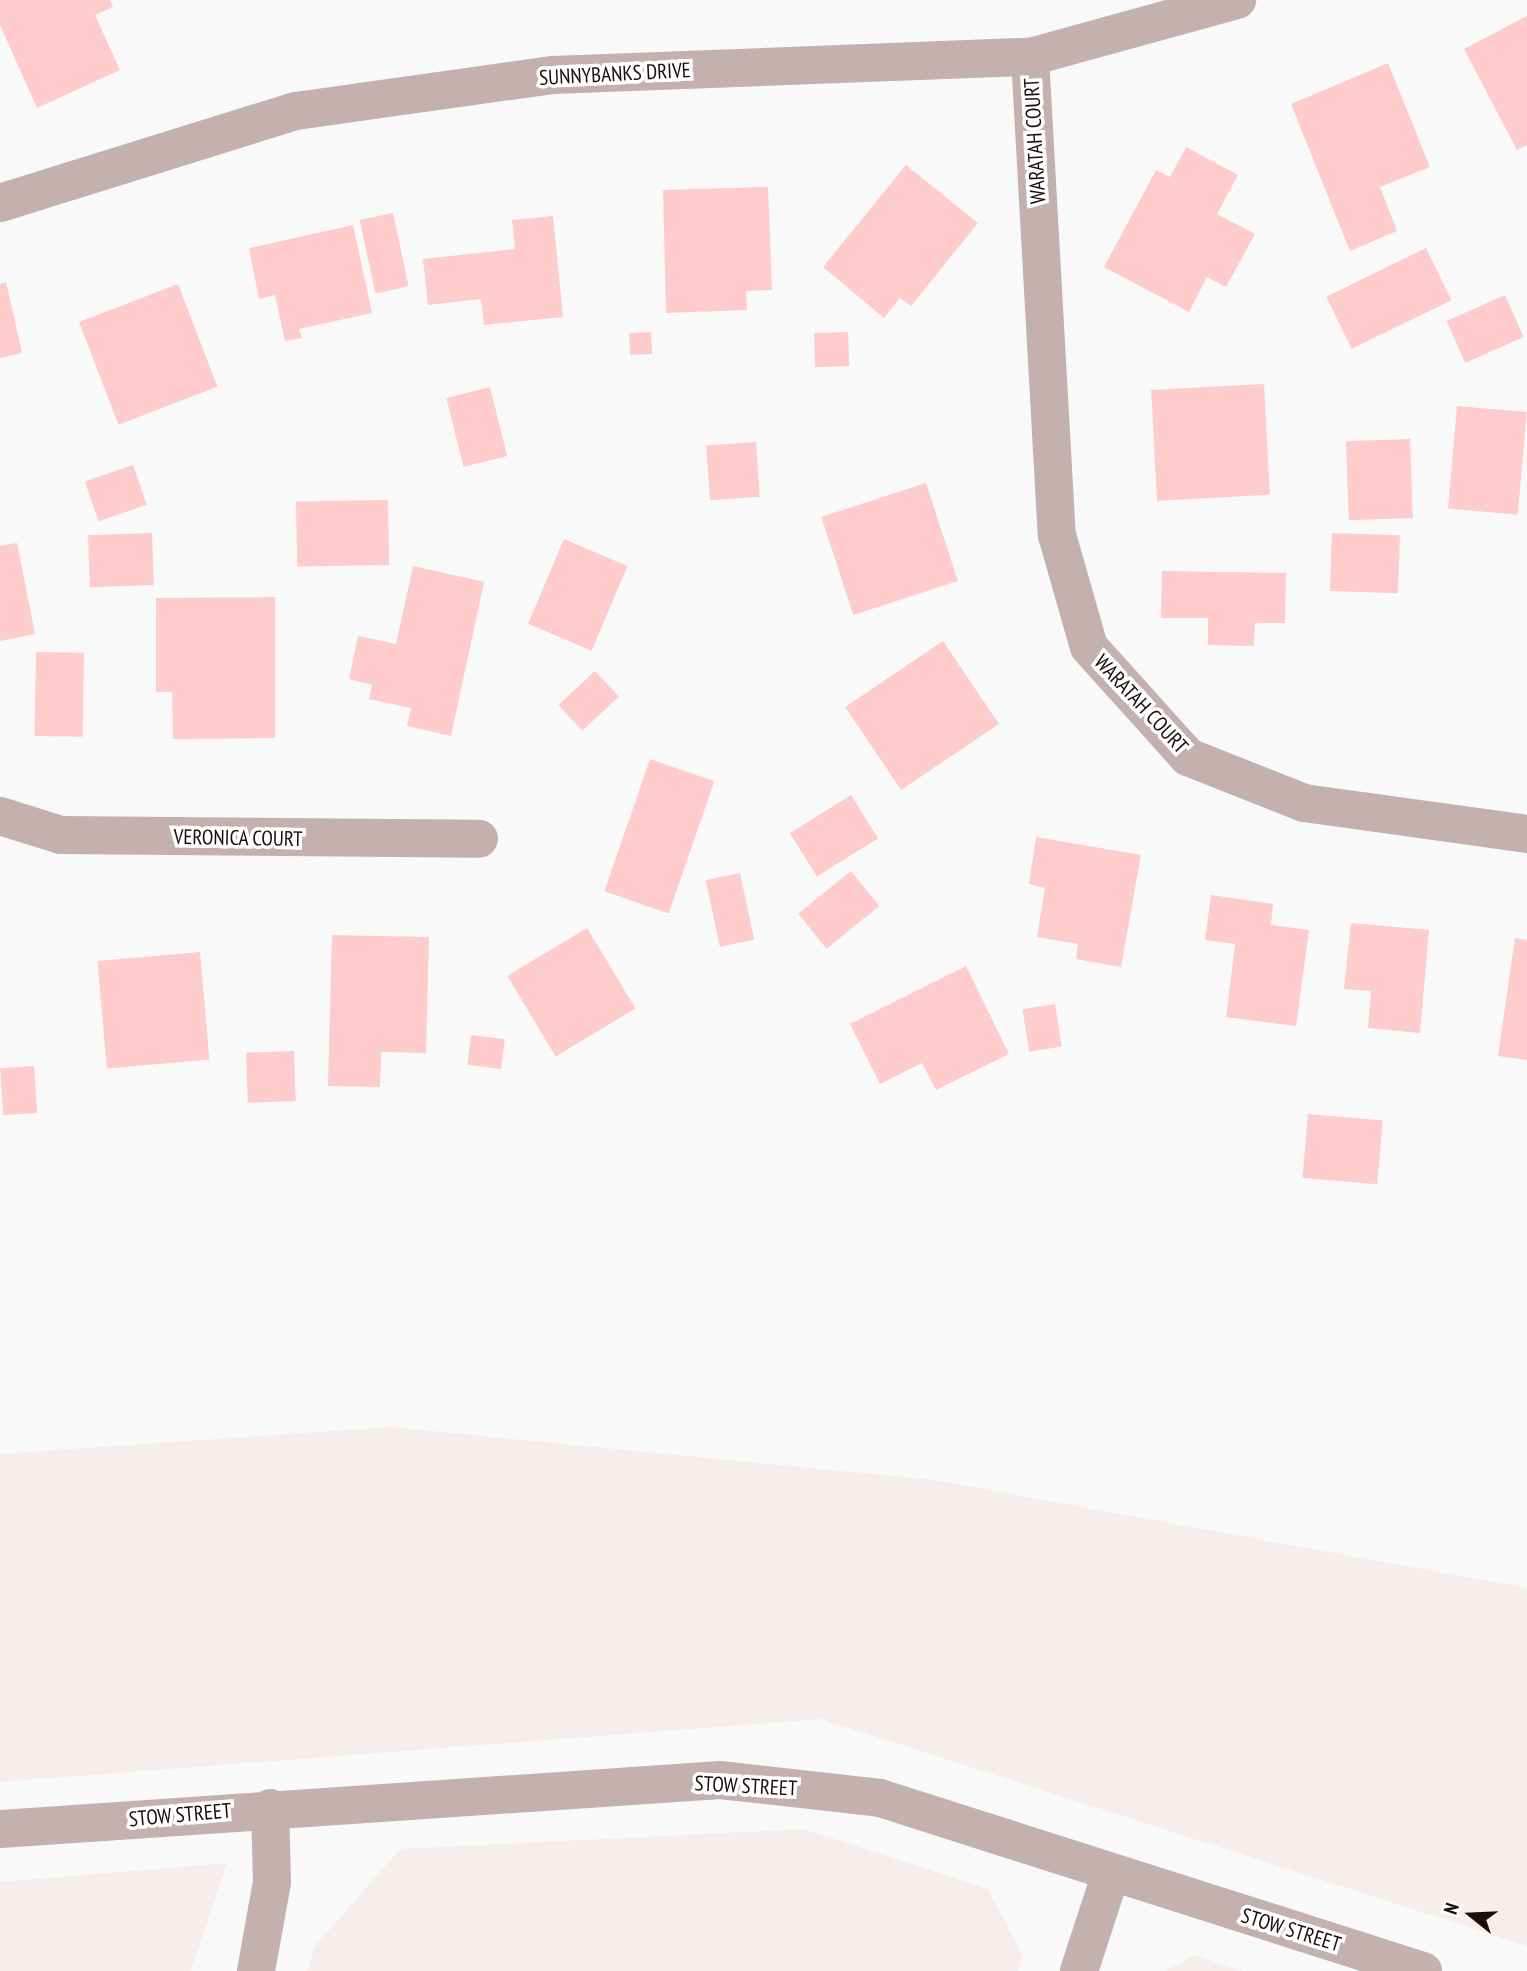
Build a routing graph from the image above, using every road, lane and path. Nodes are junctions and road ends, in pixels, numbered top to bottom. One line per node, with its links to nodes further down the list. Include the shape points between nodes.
1 (1237, 0): 2 (street, SUNNYBANKS DRIVE)
2 (1030, 57): 3 (street, SUNNYBANKS DRIVE, via 553,75 296,111); 5 (street, WARATAH COURT, via 1058,534 1089,647 1188,757 1304,803)
3 (0, 203)
4 (0, 816): 6 (street, VERONICA COURT, via 61,835)
5 (1527, 834)
6 (479, 839)
7 (270, 1808): 8 (street, STOW STREET); 9 (street, STOW STREET, via 720,1780 880,1798); 10 (street, via 272,1882)
8 (0, 1829)
9 (1111, 1873): 11 (street); 12 (street, STOW STREET)
10 (256, 1971)
11 (1079, 1971)
12 (1423, 1971)

